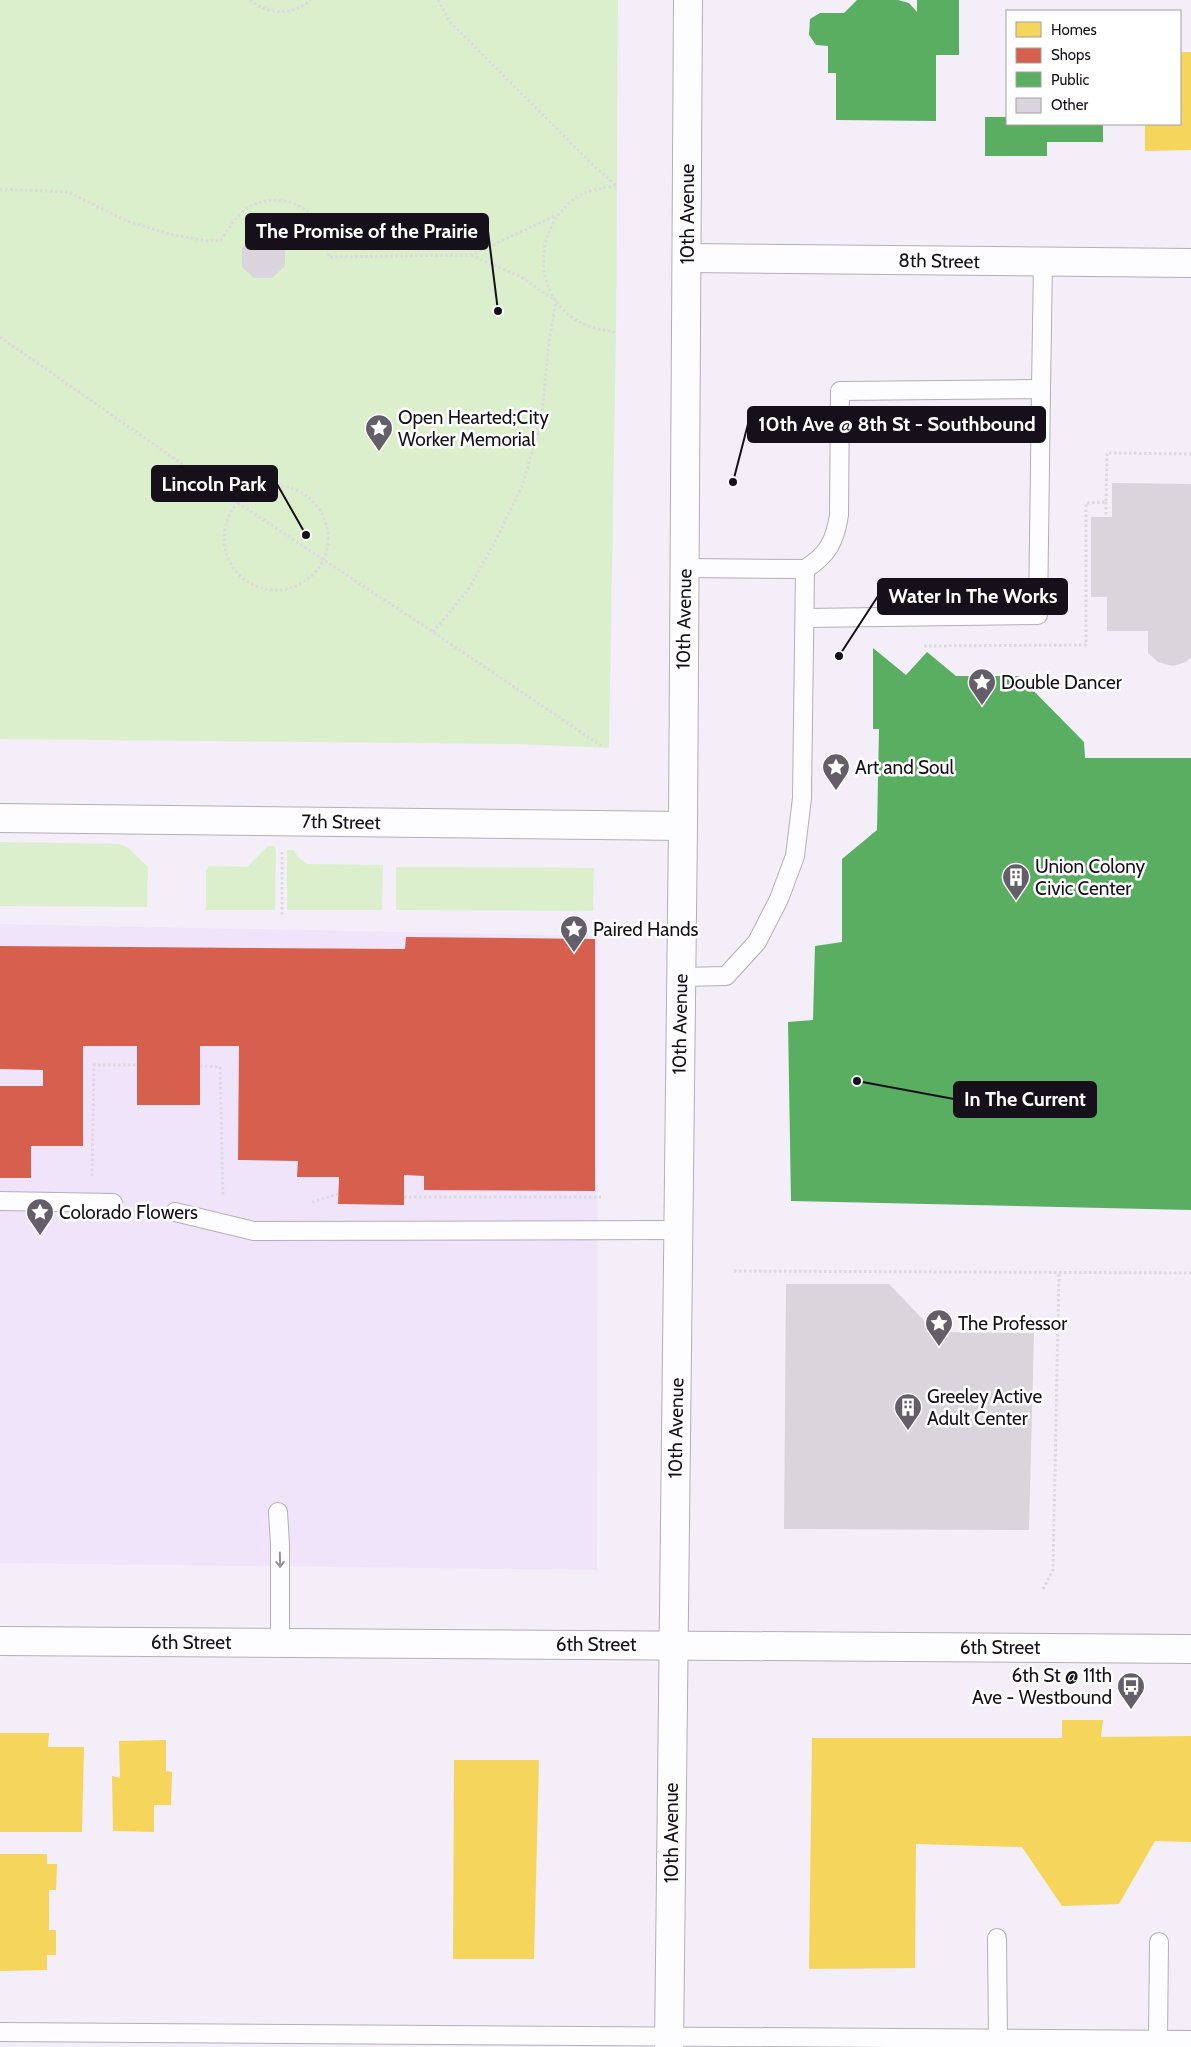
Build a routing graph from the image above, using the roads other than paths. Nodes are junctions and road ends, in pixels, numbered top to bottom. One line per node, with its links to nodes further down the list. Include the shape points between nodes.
1 (688, 0): 2 (street, 10th Avenue)
2 (687, 258): 3 (street, 8th Street); 6 (street, 10th Avenue)
3 (1043, 262): 4 (street, 8th Street); 5 (lane)
4 (1191, 263)
5 (1041, 388): 7 (lane, via 840,392 839,515 836,532 819,560); 8 (lane, via 1038,615)
6 (684, 568): 7 (lane); 10 (street, 10th Avenue)
7 (805, 569): 8 (lane)
8 (805, 618): 11 (lane, via 802,798 795,856 779,899 757,942 726,976)
9 (0, 818): 10 (street, 7th Street)
10 (683, 826): 11 (street, 10th Avenue)
11 (681, 977): 15 (street, 10th Avenue)
12 (0, 1201): 13 (lane)
13 (113, 1203)
14 (175, 1212): 15 (lane, via 254,1231)
15 (678, 1230): 19 (street, 10th Avenue)
16 (278, 1512): 18 (lane, one-way to 18)
17 (0, 1641): 18 (street, 6th Street)
18 (280, 1642): 19 (street, 6th Street)
19 (674, 1645): 20 (street, 6th Street); 28 (street, 10th Avenue)
20 (1191, 1649)
21 (997, 1938): 24 (lane)
22 (1159, 1942): 25 (lane)
23 (0, 2032): 27 (lane)
24 (998, 2039): 25 (lane); 28 (lane)
25 (1158, 2040): 26 (lane)
26 (1191, 2040)
27 (453, 2041): 28 (lane)
28 (670, 2041)

